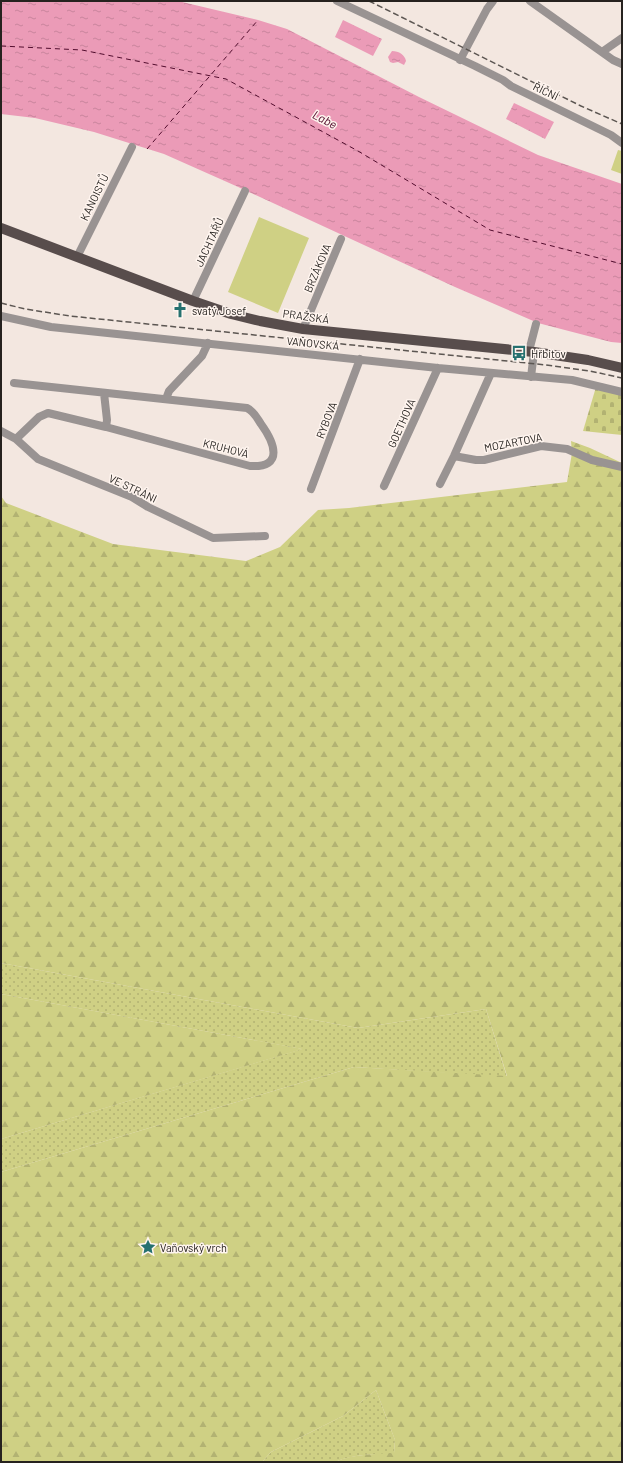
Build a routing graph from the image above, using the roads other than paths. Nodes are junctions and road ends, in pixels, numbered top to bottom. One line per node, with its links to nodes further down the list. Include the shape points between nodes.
1 (337, 1): 6 (street, ŘÍČNÍ)
2 (493, 1): 6 (street)
3 (530, 1): 5 (street)
4 (622, 38): 5 (street)
5 (602, 52): 7 (street)
6 (460, 60): 8 (street, ŘÍČNÍ, via 611,135)
7 (622, 64)
8 (622, 143)
9 (132, 147): 13 (street, KANOISTŮ)
10 (245, 191): 14 (street, JACHTAŘŮ)
11 (1, 228): 13 (main road, PRAŽSKÁ)
12 (341, 239): 17 (street, BRZÁKOVA)
13 (77, 257): 14 (main road, PRAŽSKÁ)
14 (193, 301): 17 (main road, PRAŽSKÁ, via 245,317)
15 (1, 316): 18 (street, VAŇOVSKÁ, via 51,327)
16 (536, 324): 19 (street)
17 (303, 329): 19 (main road, PRAŽSKÁ)
18 (208, 343): 20 (street, VAŇOVSKÁ); 28 (street, via 202,356 169,391)
19 (532, 352): 22 (main road, PRAŽSKÁ); 24 (street)
20 (360, 359): 21 (street, VAŇOVSKÁ); 36 (street, RYBOVA)
21 (438, 368): 23 (street, VAŇOVSKÁ); 35 (street, GOETHOVA)
22 (622, 368)
23 (491, 373): 24 (street, VAŇOVSKÁ); 32 (street)
24 (531, 377): 26 (street, VAŇOVSKÁ, via 572,380)
25 (14, 383): 27 (street, KRUHOVÁ)
26 (622, 392)
27 (104, 393): 28 (street, KRUHOVÁ); 29 (street)
28 (166, 399): 29 (street, KRUHOVÁ, via 251,410 272,442 272,459 264,464 250,466)
29 (106, 428): 31 (street, KRUHOVÁ, via 48,413 39,417)
30 (1, 431): 31 (street, VE STRÁNI)
31 (16, 439): 37 (street, VE STRÁNI, via 38,459 127,495 213,538)
32 (454, 456): 33 (street, MOZARTOVA, via 484,460 541,446 567,449 592,460); 34 (street)
33 (622, 467)
34 (440, 484)
35 (384, 486)
36 (312, 489)
37 (265, 536)

